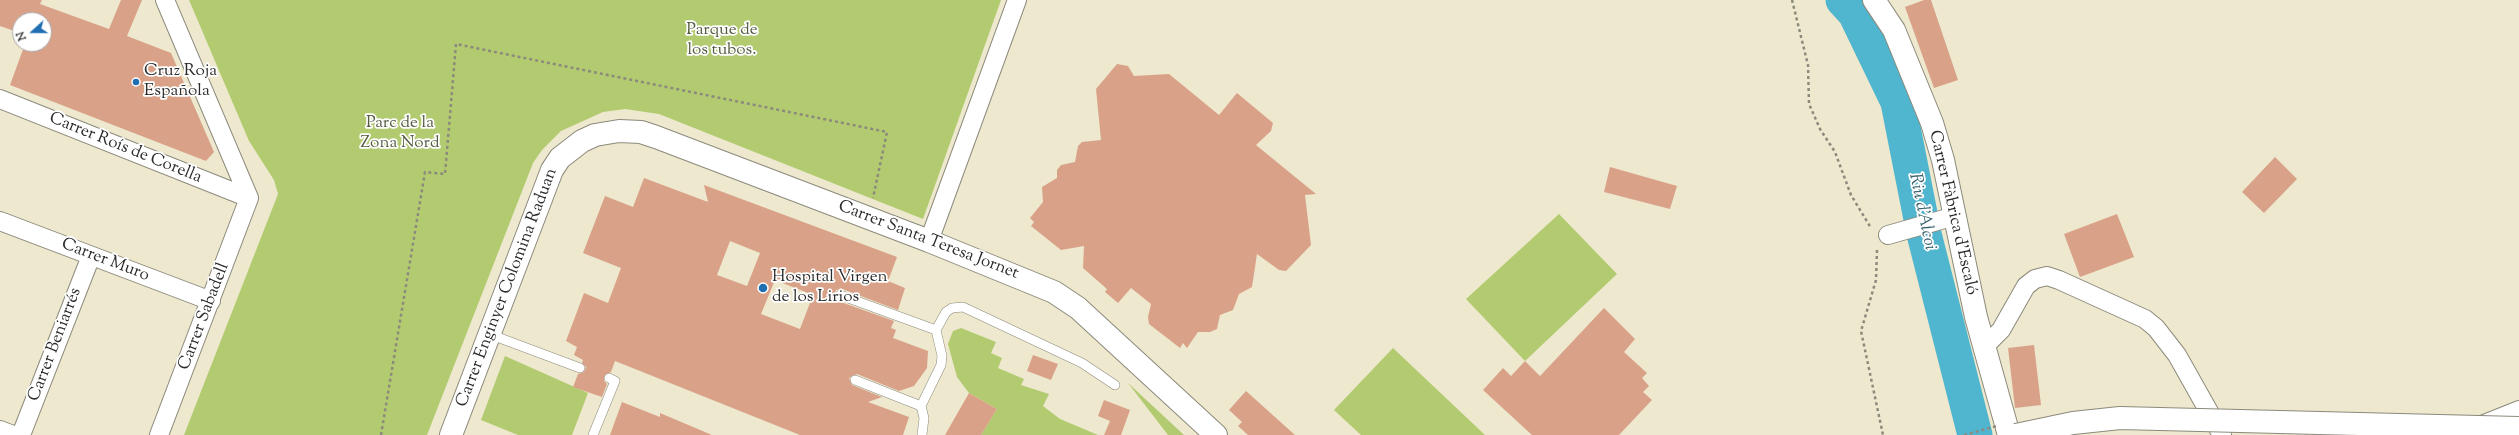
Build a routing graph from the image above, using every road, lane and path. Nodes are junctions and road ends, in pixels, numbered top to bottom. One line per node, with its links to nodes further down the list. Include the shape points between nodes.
1 (165, 0): 7 (street)
2 (1017, 0): 11 (street)
3 (1792, 0): 10 (path, via 1808,65 1809,104 1820,129 1836,152 1851,195)
4 (1874, 0): 8 (street, Carrer Fàbrica d'Escaló, via 1894,30 1916,80 1943,160)
5 (0, 99): 7 (street, Carrer Roís de Corella)
6 (596, 135): 11 (street, Carrer Santa Teresa Jornet, via 619,131 641,132); 16 (street, Carrer Enginyer Colomina Raduan, via 569,149 552,170)
7 (250, 198): 14 (street, Carrer Sabadell)
8 (1954, 216): 10 (street); 17 (street, Carrer Fàbrica d'Escaló)
9 (0, 221): 12 (street, Carrer Muro)
10 (1879, 238): 33 (path, via 1876,280 1861,331)
11 (930, 241): 32 (street, Carrer Santa Teresa Jornet, via 1033,282 1078,308)
12 (91, 256): 14 (street, Carrer Muro); 28 (street, Carrer Beniarrés)
13 (840, 295): 15 (lane)
14 (211, 301): 29 (street, Carrer Sabadell)
15 (936, 330): 21 (lane, via 946,312 952,308 963,307 1082,363); 22 (lane, via 942,356 941,365)
16 (489, 334): 18 (lane); 26 (street, Carrer Enginyer Colomina Raduan)
17 (1984, 347): 34 (street, Carrer Fàbrica d'Escaló); 36 (street, via 2001,330 2026,286 2035,279 2047,276 2059,280 2144,319 2156,328 2177,355)
18 (580, 368)
19 (609, 378): 30 (lane, via 615,381)
20 (855, 380): 22 (lane)
21 (1115, 385)
22 (921, 406): 31 (lane, via 924,418)
23 (2519, 410): 37 (street)
24 (2519, 428): 35 (street, bridge, via 2120,418 2073,423)
25 (0, 430): 27 (street)
26 (456, 434)
27 (13, 435)
28 (21, 435)
29 (159, 435)
30 (593, 435)
31 (922, 435)
32 (1216, 435)
33 (1883, 435)
34 (2009, 435)
35 (2016, 435)
36 (2222, 435)
37 (2464, 435)

